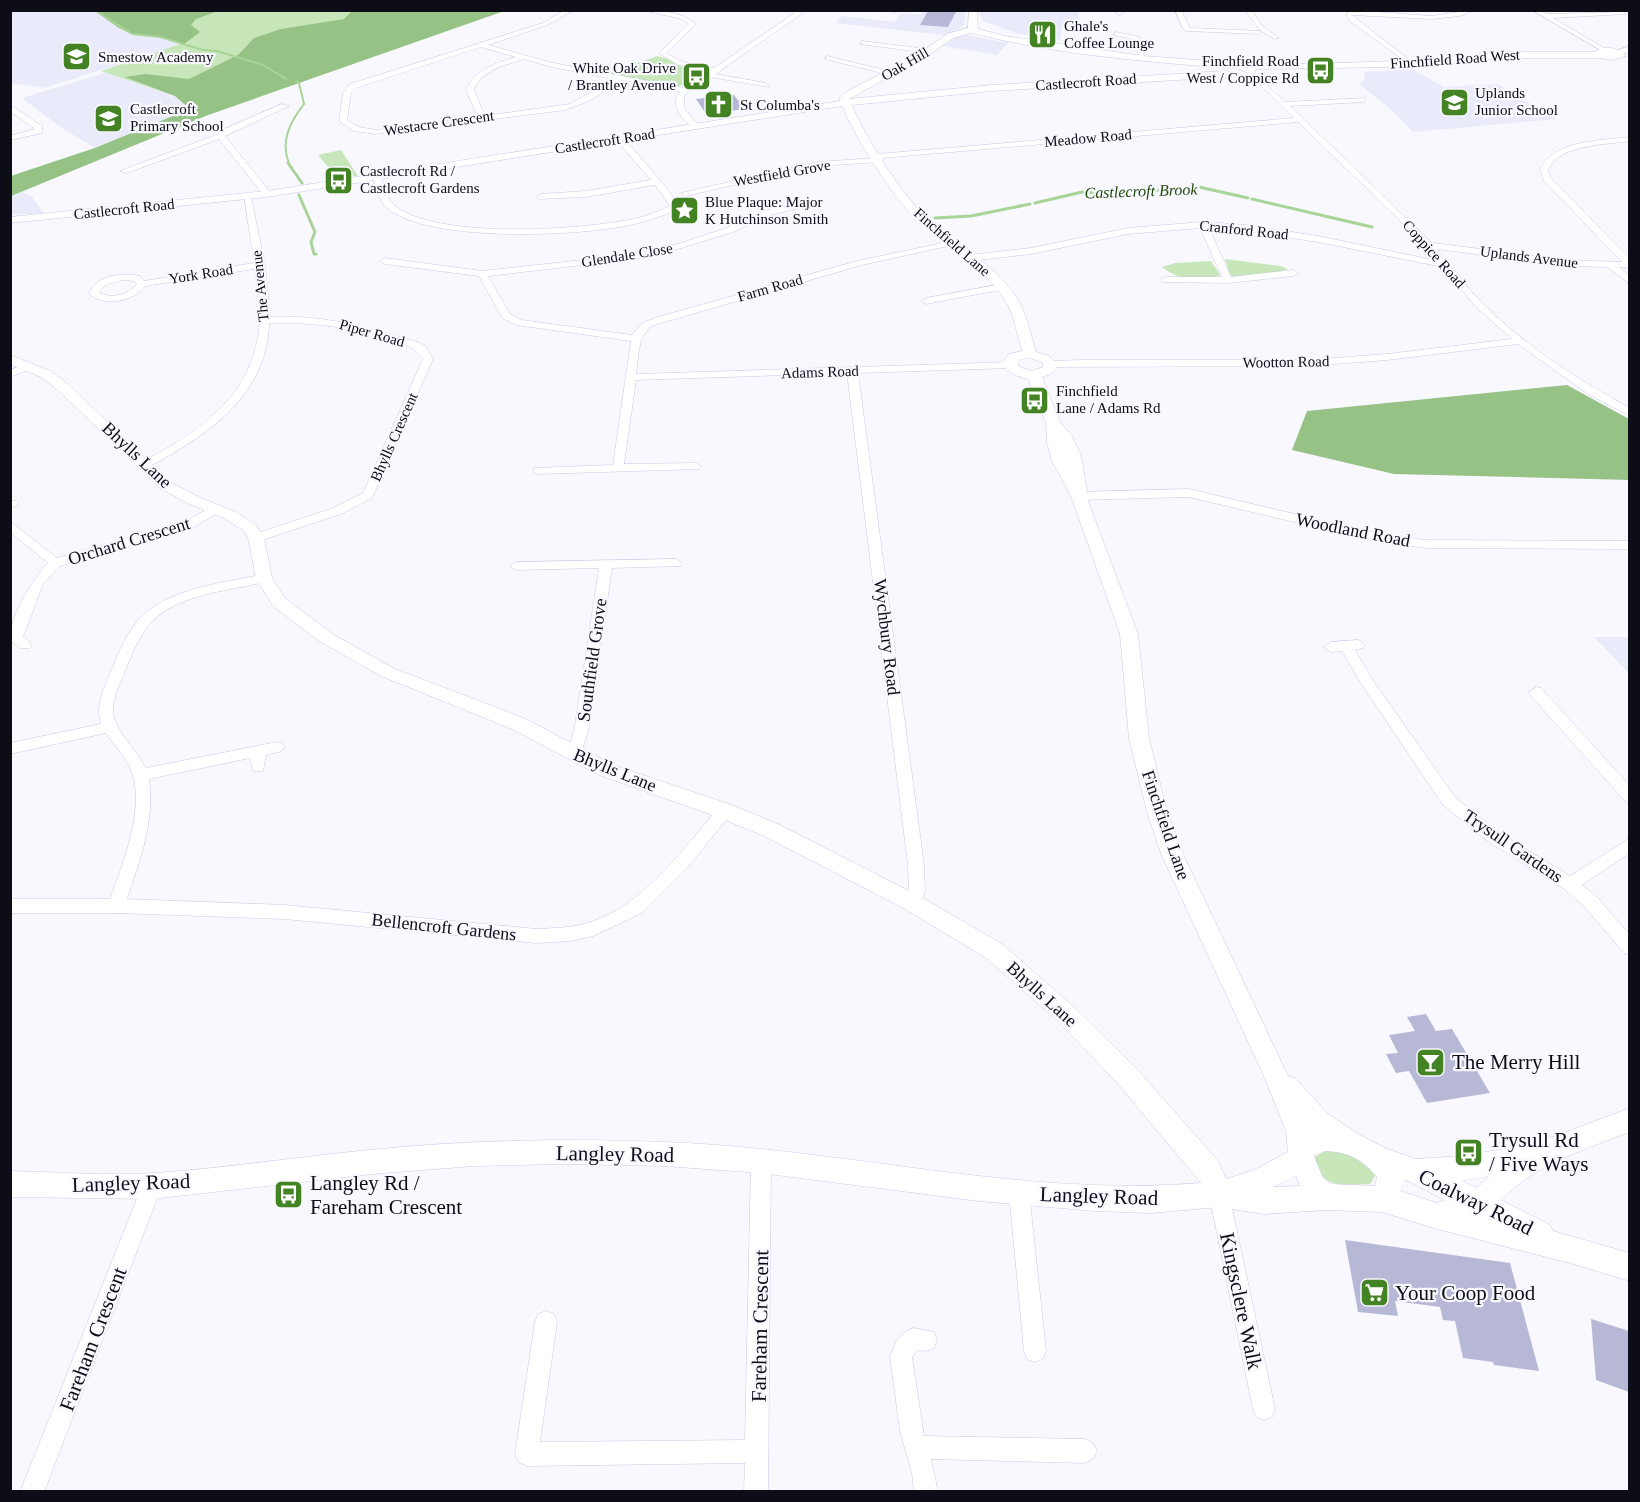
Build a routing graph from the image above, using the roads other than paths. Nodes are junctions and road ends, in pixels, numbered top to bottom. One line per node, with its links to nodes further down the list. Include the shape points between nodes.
1 (571, 10): 17 (street, Westacre Crescent, via 545,24)
2 (804, 10): 28 (street)
3 (973, 10): 12 (main road)
4 (1178, 10): 13 (street, via 1185,29)
5 (1248, 10): 15 (street, via 1259,26)
6 (1471, 10): 9 (street, via 1454,16 1408,17)
7 (1535, 10): 11 (street)
8 (646, 11): 28 (street, via 684,18 693,24 662,53 672,61)
9 (1355, 11): 25 (street, via 1349,15 1352,20)
10 (1623, 14): 11 (street)
11 (1544, 16): 20 (street)
12 (971, 30): 19 (street, Oak Hill, via 951,36); 24 (main road, via 1005,39)
13 (1259, 32)
14 (1116, 34): 24 (street, via 1137,38)
15 (1276, 38)
16 (862, 42): 19 (street)
17 (479, 44): 22 (street); 38 (street, Westacre Crescent, via 353,86 347,93 343,121 357,129 375,132)
18 (1629, 49): 21 (street)
19 (928, 51): 29 (street, Oak Hill)
20 (1603, 52): 21 (main road, Finchfield Road West); 25 (main road, Finchfield Road West)
21 (1622, 56)
22 (523, 57): 30 (street); 38 (street, via 488,71 472,83 470,90)
23 (818, 58): 29 (street, via 827,56)
24 (1143, 59): 26 (main road)
25 (1410, 63): 27 (main road, Finchfield Road West)
26 (1208, 69): 27 (main road); 27 (main road, via 1227,74); 34 (street, Castlecroft Road)
27 (1246, 72): 35 (street, Coppice Road)
28 (714, 73): 31 (street); 32 (street)
29 (890, 73): 34 (street, Oak Hill, via 847,95 844,98)
30 (619, 78): 32 (street); 38 (street, Westacre Crescent, via 588,101 572,107)
31 (766, 85)
32 (685, 90): 40 (street, via 679,104)
33 (1363, 100): 35 (street)
34 (848, 102): 40 (street, Castlecroft Road); 45 (street, Finchfield Lane, via 851,115)
35 (1282, 104): 39 (street, Coppice Road)
36 (10, 108): 42 (street, via 39,128)
37 (281, 109): 41 (street)
38 (482, 117)
39 (1299, 120): 45 (street, Meadow Road); 57 (street, Coppice Road)
40 (695, 126): 43 (street, Castlecroft Road)
41 (221, 136): 46 (street); 50 (street)
42 (10, 138)
43 (620, 139): 47 (street, Castlecroft Road); 48 (street)
44 (1629, 139): 63 (street, via 1561,152 1548,160 1544,170 1547,179)
45 (879, 158): 49 (street, Westfield Grove, via 817,164); 56 (street, Finchfield Lane, via 896,190)
46 (124, 171)
47 (377, 178): 48 (street, via 388,205 420,221 502,231 587,228 658,216 675,207); 50 (street, Castlecroft Road)
48 (656, 182): 52 (street)
49 (685, 193)
50 (267, 194): 51 (street, Castlecroft Road)
51 (247, 197): 54 (street, Castlecroft Road); 60 (street, The Avenue)
52 (541, 197)
53 (801, 205): 65 (street, Glendale Close, via 652,254)
54 (10, 220)
55 (1203, 225): 58 (street, Cranford Road, via 1128,231 1031,251); 61 (street, Cranford Road, via 1318,239); 67 (street)
56 (952, 244): 58 (street, Finchfield Lane); 73 (street, Farm Road, via 860,263 673,315 644,326 638,330)
57 (1430, 246): 61 (street, Coppice Road); 62 (street, Uplands Avenue)
58 (970, 258): 70 (street, Finchfield Lane)
59 (385, 261): 65 (street, Glendale Close)
60 (260, 265): 69 (street, York Road); 72 (street, The Avenue)
61 (1446, 265): 74 (street, Coppice Road, via 1480,306)
62 (1610, 265): 63 (street, Uplands Avenue); 68 (street)
63 (1629, 265)
64 (1293, 273): 67 (street)
65 (482, 274): 73 (street, via 506,316 520,323)
66 (1166, 280): 67 (street)
67 (1228, 280)
68 (1629, 281)
69 (142, 284)
70 (1002, 288): 71 (street); 75 (street, Finchfield Lane, via 1016,309)
71 (926, 301)
72 (266, 320): 79 (street, Piper Road, via 345,323 416,345 426,354); 84 (street, The Avenue, via 261,357 240,394 192,439)
73 (636, 339): 82 (street)
74 (1520, 341): 76 (street, Wootton Road, via 1339,361); 83 (street, Coppice Road)
75 (1030, 354): 76 (street, via 1043,357); 77 (street, via 1014,357)
76 (1050, 364): 81 (street, via 1047,371)
77 (1011, 365): 80 (street, Adams Road); 81 (street, via 1016,371)
78 (17, 366): 84 (street, Bhylls Lane, via 46,374 64,388)
79 (425, 367): 91 (street, Bhylls Crescent, via 368,495 337,511)
80 (852, 371): 82 (street, Adams Road); 110 (street, Wychbury Road, via 916,865)
81 (1035, 375): 88 (street, Finchfield Lane, via 1053,423 1057,457)
82 (630, 377): 86 (street)
83 (1629, 413)
84 (144, 465): 89 (street, Bhylls Lane, via 165,485)
85 (696, 466): 86 (street)
86 (618, 468): 87 (street)
87 (538, 470)
88 (1079, 495): 92 (street, Woodland Road, via 1189,493 1366,535 1425,544); 114 (street, Finchfield Lane, via 1129,634 1140,738 1157,812 1173,856)
89 (215, 509): 91 (street, Bhylls Lane, via 240,520); 93 (street, Orchard Crescent, via 190,524)
90 (10, 525): 93 (street)
91 (256, 538): 97 (street, Bhylls Lane)
92 (1629, 545)
93 (55, 563): 98 (street, Orchard Crescent, via 38,583 19,626)
94 (676, 563): 95 (street)
95 (606, 565): 96 (street); 104 (street, Southfield Grove, via 581,732)
96 (516, 566)
97 (264, 578): 101 (street, via 182,599 148,618 123,657 109,695 106,715); 104 (street, Bhylls Lane, via 279,602 355,655 387,672 519,724)
98 (17, 641)
99 (1345, 646): 109 (street, Trysull Gardens, via 1449,801 1492,836)
100 (1536, 692): 106 (street)
101 (111, 727): 103 (street); 105 (street)
102 (277, 747): 105 (street, via 258,759)
103 (10, 749)
104 (574, 754): 107 (street, Bhylls Lane, via 616,774)
105 (141, 776): 112 (street, via 139,839)
106 (1629, 797)
107 (725, 811): 110 (street, Bhylls Lane, via 771,830); 112 (street, Bellencroft Gardens, via 636,908 617,919 571,934 537,936 285,912)
108 (1629, 844): 109 (street)
109 (1570, 884): 113 (street, Trysull Gardens, via 1590,901)
110 (913, 903): 125 (street, Bhylls Lane, via 993,951 1066,1014 1169,1122 1209,1170)
111 (10, 906): 112 (street, Bellencroft Gardens)
112 (116, 906)
113 (1629, 948)
114 (1275, 1073): 116 (street, Finchfield Lane, via 1318,1121); 117 (street, Finchfield Lane, via 1299,1131)
115 (1629, 1120): 118 (street)
116 (1353, 1144): 117 (street, via 1329,1139 1315,1141); 119 (street)
117 (1302, 1154): 125 (street, Langley Road, via 1259,1181); 126 (street, via 1306,1174)
118 (1541, 1154): 121 (street, via 1461,1169); 128 (street, via 1508,1175)
119 (1380, 1160): 121 (street, Coalway Road); 127 (street, via 1392,1180)
120 (761, 1161): 123 (street, Langley Road, via 665,1154 474,1154); 124 (street, Langley Road); 137 (street, Fareham Crescent)
121 (1412, 1170): 128 (street, Coalway Road)
122 (10, 1184): 123 (street, Langley Road)
123 (152, 1186): 139 (street, Fareham Crescent)
124 (1019, 1192): 125 (street, Langley Road, via 1151,1200); 134 (street)
125 (1219, 1194): 126 (street, Langley Road, via 1264,1201); 135 (street, Kingsclere Walk)
126 (1326, 1197): 127 (street)
127 (1382, 1199): 129 (street, Coalway Road)
128 (1481, 1203): 129 (street); 130 (street, Coalway Road)
129 (1437, 1216): 130 (street, Coalway Road)
130 (1570, 1249): 131 (street, Coalway Road)
131 (1629, 1267)
132 (546, 1322): 137 (street, via 527,1454)
133 (926, 1340): 136 (street, via 914,1339 901,1356 911,1431)
134 (1035, 1351)
135 (1264, 1409)
136 (918, 1447): 138 (street); 141 (street)
137 (757, 1451): 140 (street, Fareham Crescent)
138 (1085, 1451)
139 (32, 1491)
140 (756, 1491)
141 (926, 1491)

